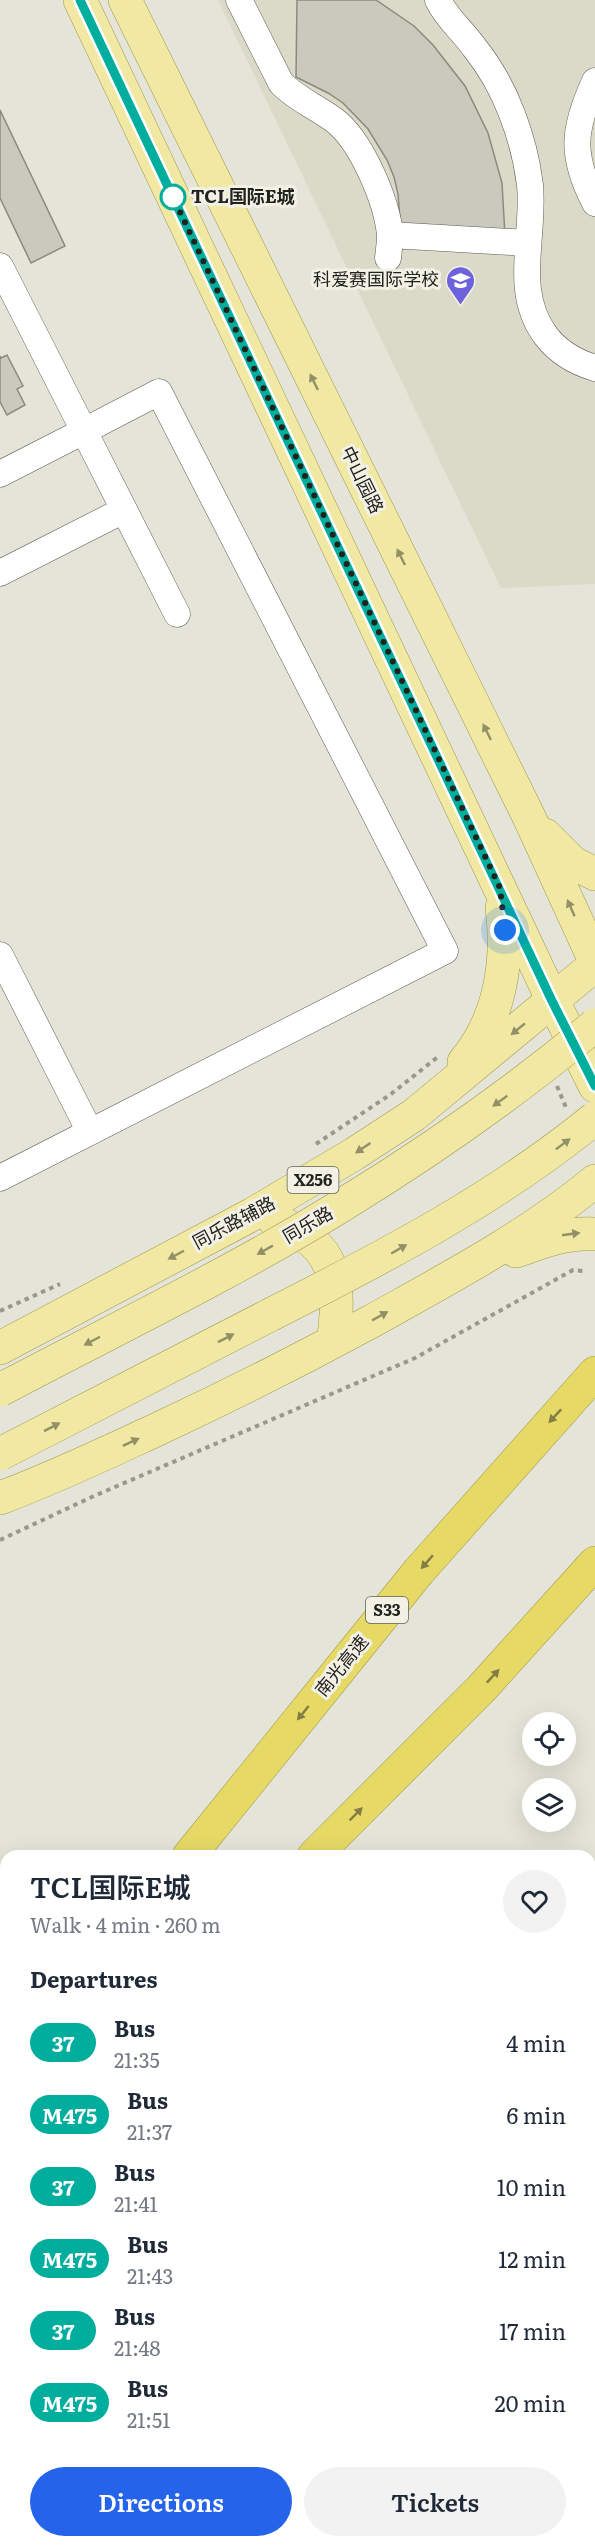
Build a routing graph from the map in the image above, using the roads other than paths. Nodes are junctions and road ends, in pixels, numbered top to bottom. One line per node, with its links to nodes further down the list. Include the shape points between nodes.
1 (80, 0): 17 (main road)
2 (125, 0): 15 (main road, 中山园路, one-way to 2)
3 (239, 0): 7 (street, via 281,83 333,119 359,149 377,191 389,246)
4 (438, 0): 7 (street, via 450,21 494,73 512,113 530,186)
5 (595, 81): 6 (street, via 577,127 577,157)
6 (595, 203)
7 (528, 243): 9 (street, via 527,289 540,328 555,347)
8 (0, 266): 10 (street)
9 (595, 368)
10 (84, 431): 11 (street); 12 (street); 25 (street, via 159,392 445,951)
11 (0, 474)
12 (124, 510): 13 (street); 14 (street)
13 (0, 573)
14 (177, 614)
15 (529, 817): 16 (main road, via 573,863); 19 (main road, 中山园路, one-way to 15)
16 (595, 874)
17 (500, 888): 20 (main road); 23 (main road, via 504,964 488,1026 466,1059)
18 (0, 955): 25 (street)
19 (595, 963): 20 (main road, 同乐路辅路 / X256)
20 (552, 1001): 22 (main road); 23 (main road, 同乐路辅路 / X256, one-way to 23)
21 (595, 1025): 34 (main road, 同乐路, one-way to 34, bridge, via 479,1116 343,1205 268,1249)
22 (595, 1086)
23 (414, 1114): 28 (main road, 同乐路辅路 / X256, one-way to 28, via 310,1182)
24 (583, 1119): 35 (main road, one-way to 24, bridge, via 388,1255 502,1187 564,1143)
25 (90, 1132): 26 (street)
26 (0, 1178)
27 (595, 1181): 30 (main road)
28 (252, 1214): 31 (main road, via 295,1229 323,1254 338,1294); 32 (main road, 同乐路辅路 / X256, one-way to 32)
29 (595, 1234): 30 (main road, one-way to 29, via 557,1236)
30 (475, 1264): 31 (main road, one-way to 30)
31 (333, 1342): 36 (main road, one-way to 31, via 77,1467)
32 (0, 1348)
33 (595, 1372): 38 (highway, 南光高速 / S33, one-way to 38, via 419,1571)
34 (0, 1390)
35 (0, 1454)
36 (0, 1498)
37 (595, 1563): 39 (highway, one-way to 37, via 488,1681)
38 (194, 1850)
39 (320, 1850)

